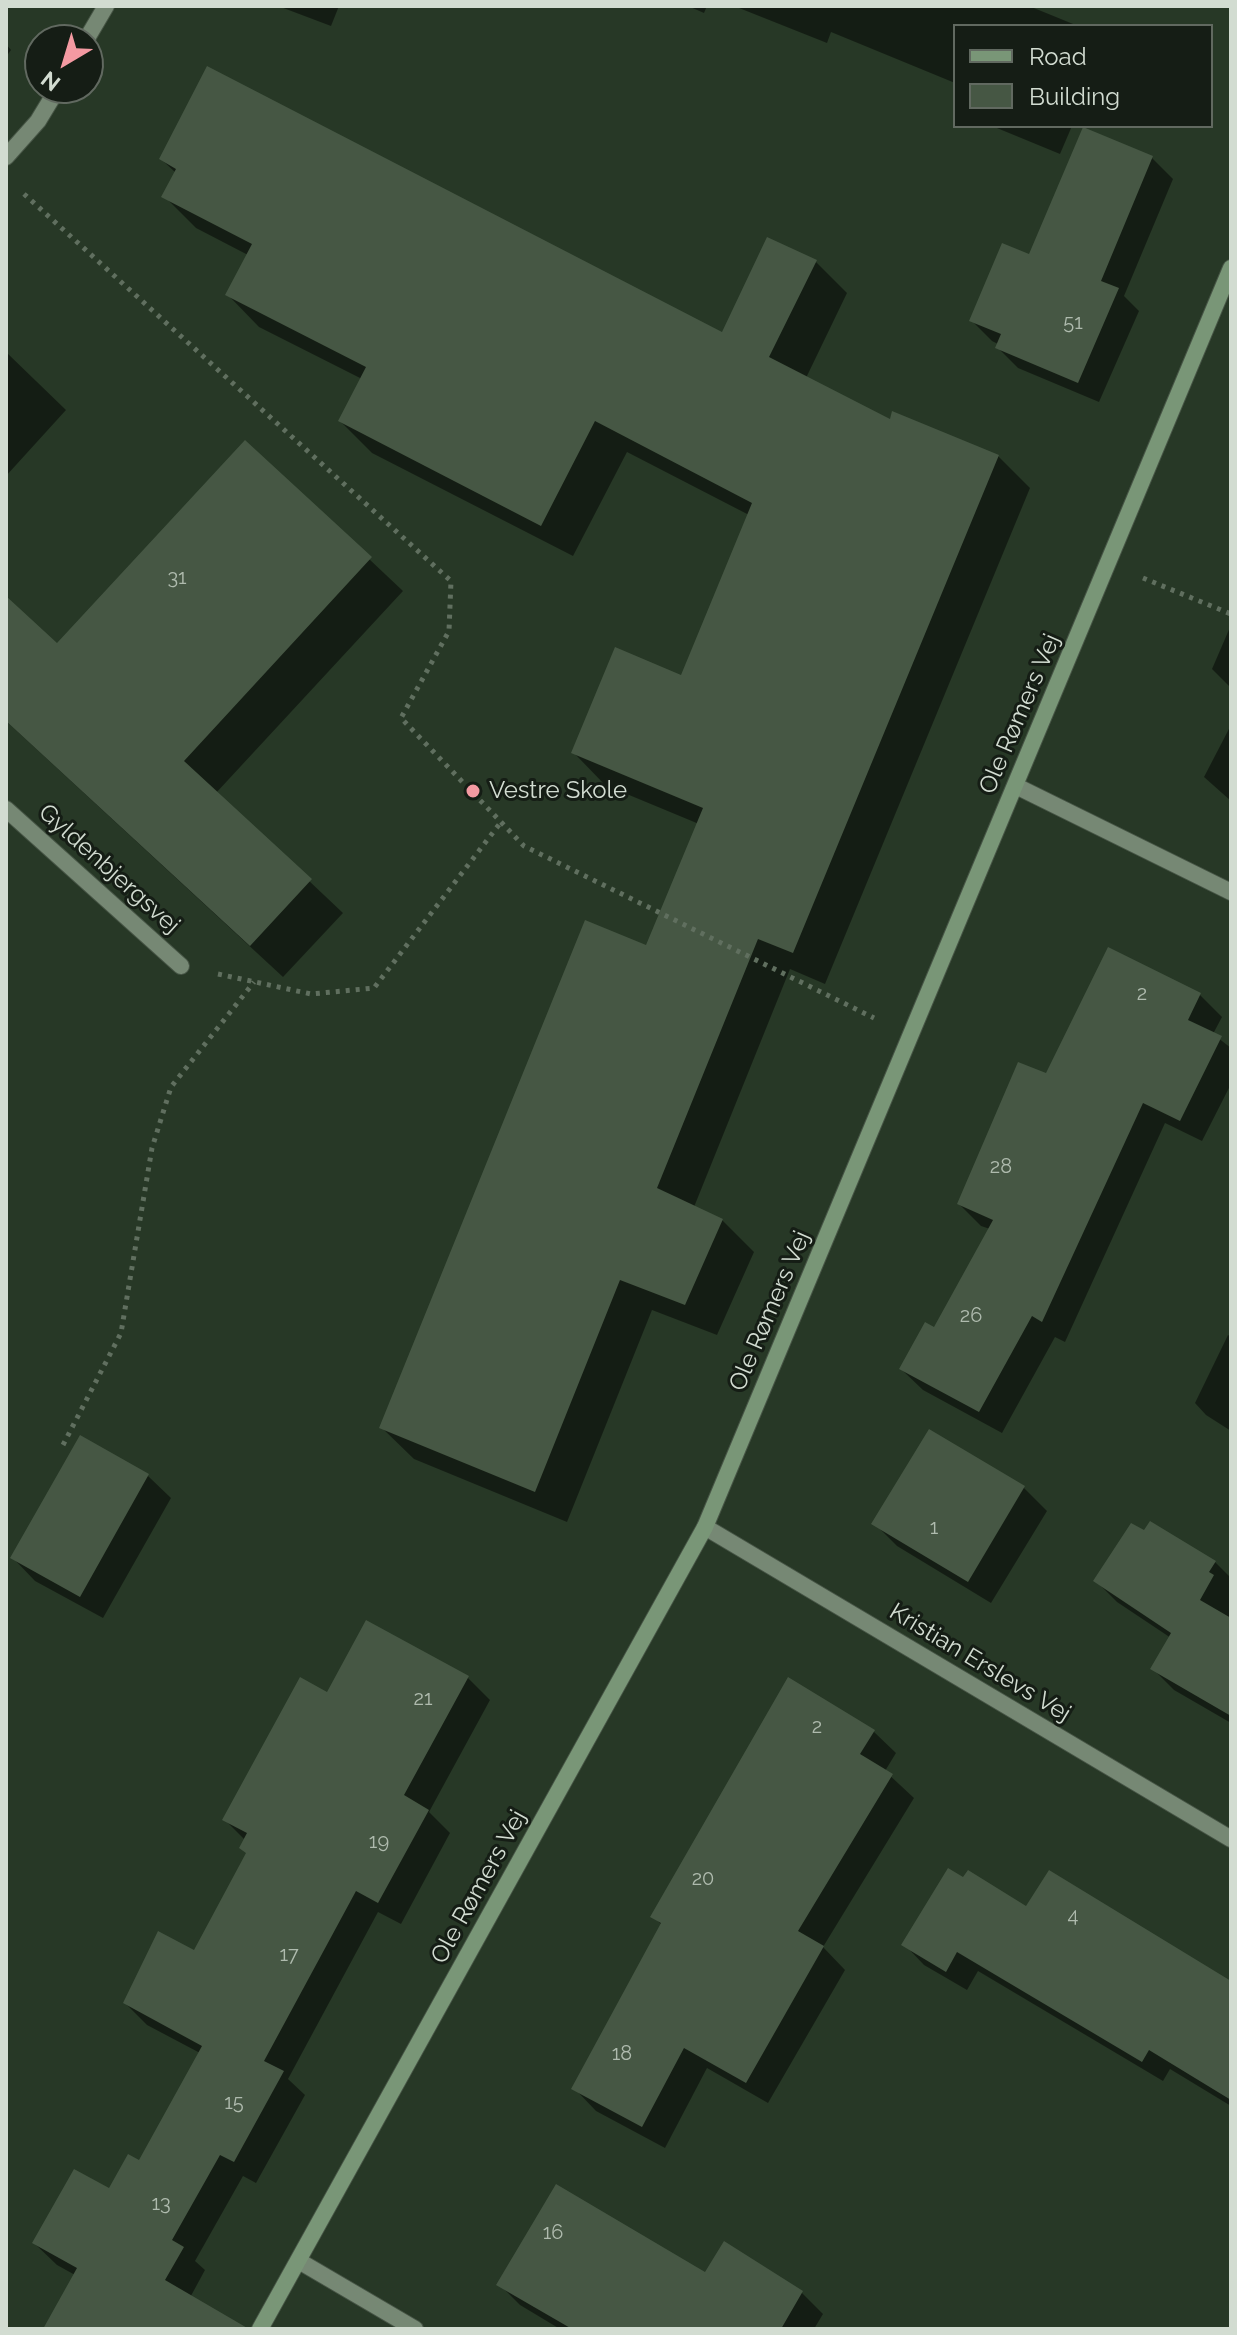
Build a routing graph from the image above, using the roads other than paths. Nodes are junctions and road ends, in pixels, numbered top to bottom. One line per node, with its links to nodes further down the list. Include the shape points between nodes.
1 (106, 6): 2 (street)
2 (95, 24)
3 (48, 104): 4 (street)
4 (6, 157)
5 (1231, 268): 6 (street, Ole Rømers Vej)
6 (1016, 786): 8 (street); 10 (street, Ole Rømers Vej)
7 (6, 809): 9 (street, Gyldenbjergsvej)
8 (1231, 892)
9 (181, 966)
10 (705, 1527): 11 (street, Kristian Erslevs Vej); 12 (street, Ole Rømers Vej)
11 (1231, 1839)
12 (299, 2261): 13 (street, Ole Rømers Vej); 14 (street)
13 (260, 2329)
14 (415, 2329)

